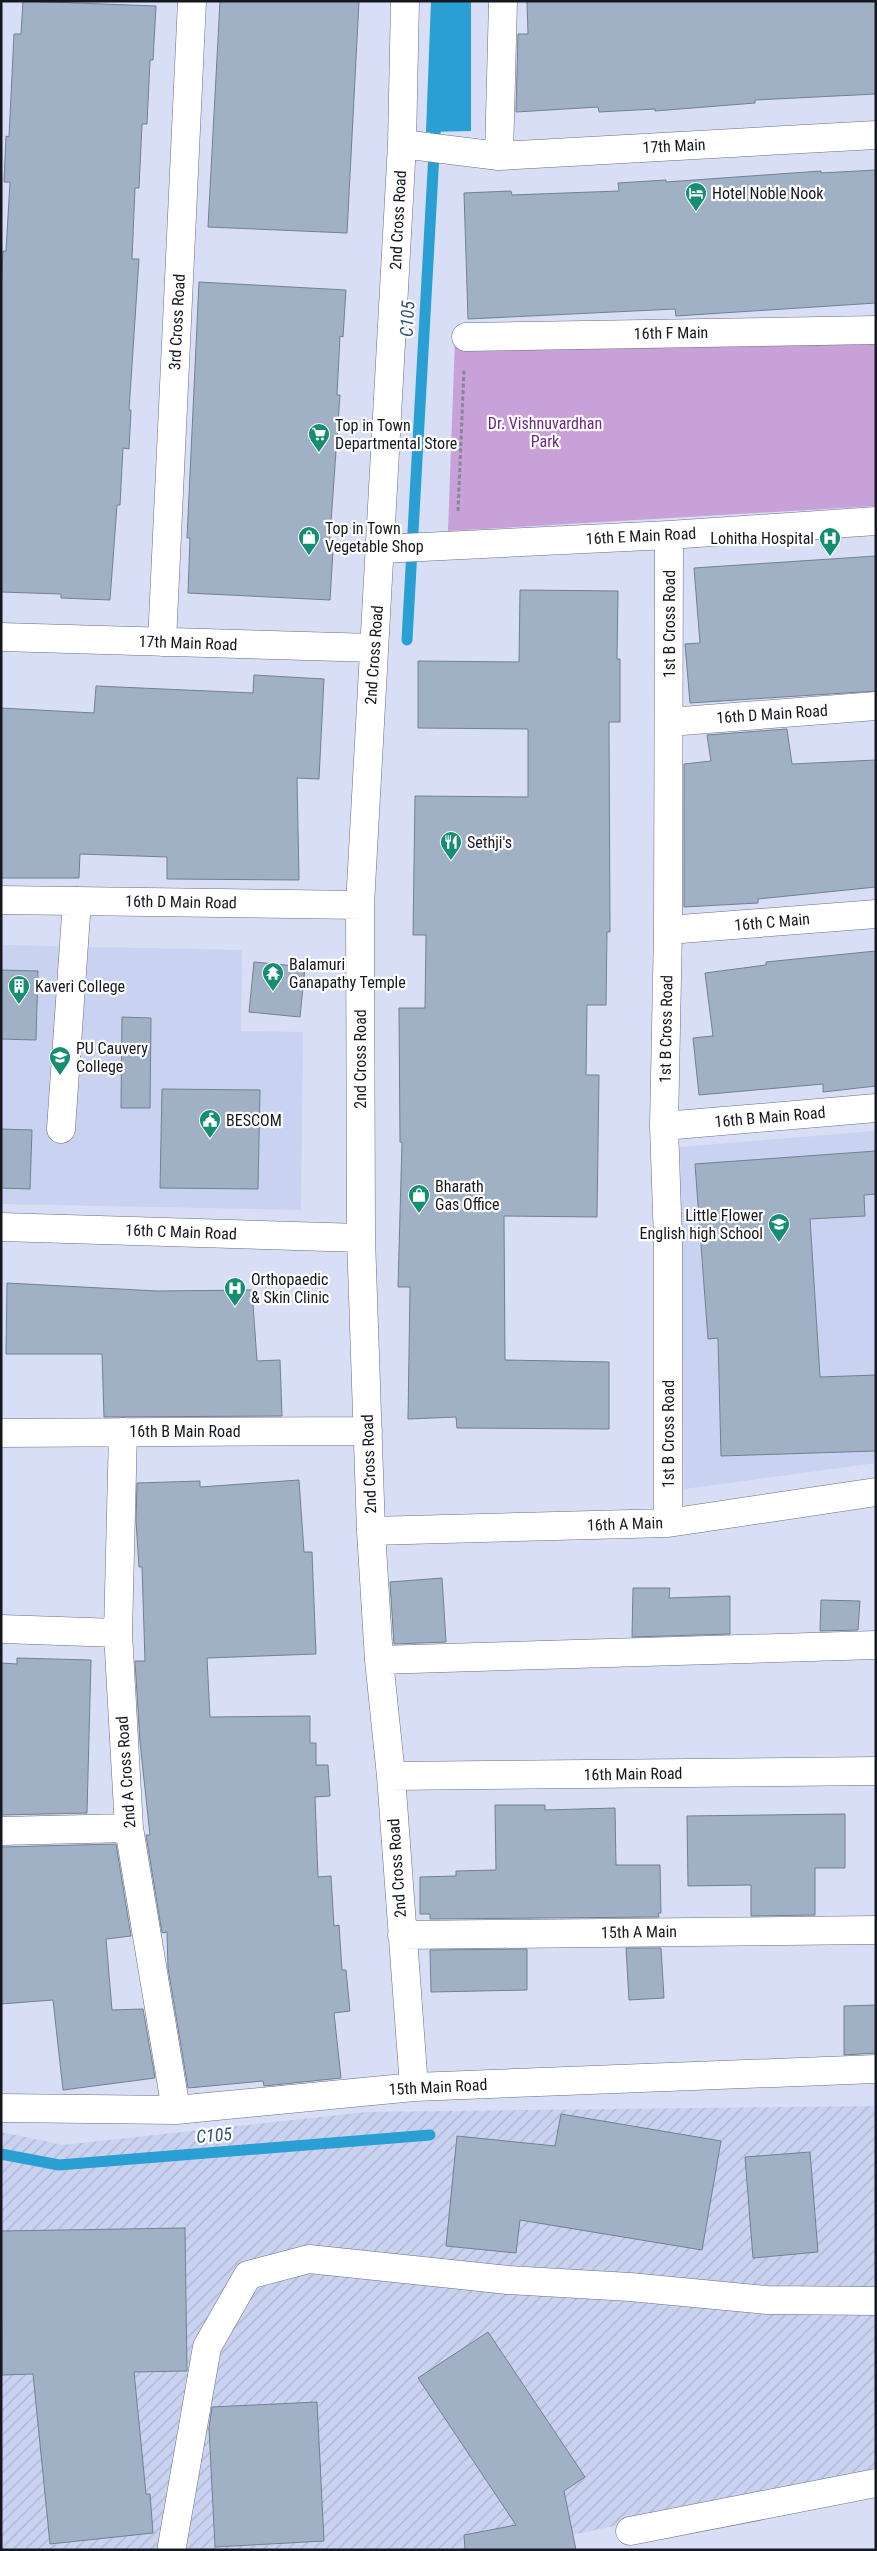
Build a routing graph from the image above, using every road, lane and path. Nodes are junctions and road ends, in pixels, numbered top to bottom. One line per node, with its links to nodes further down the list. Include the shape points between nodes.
1 (192, 1): 15 (street, 3rd Cross Road)
2 (405, 1): 5 (street, 2nd Cross Road)
3 (503, 1): 6 (street)
4 (876, 135): 6 (street, 17th Main)
5 (413, 146): 6 (street); 13 (street, 2nd Cross Road)
6 (486, 155)
7 (876, 330): 8 (street, 16th F Main)
8 (466, 337)
9 (464, 367): 10 (path)
10 (458, 513)
11 (876, 521): 12 (street, 16th E Main Road)
12 (669, 535): 13 (street, 16th E Main Road); 18 (street, 1st B Cross Road)
13 (394, 548): 16 (street, 2nd Cross Road)
14 (1, 637): 15 (street, 17th Main Road)
15 (162, 642): 16 (street, 17th Main Road)
16 (374, 648): 21 (street, 2nd Cross Road)
17 (876, 706): 18 (street, 16th D Main Road)
18 (668, 722): 23 (street, 1st B Cross Road)
19 (1, 900): 20 (street, 16th D Main Road)
20 (77, 901): 21 (street, 16th D Main Road); 26 (street)
21 (360, 904): 28 (street, 2nd Cross Road)
22 (876, 914): 23 (street, 16th C Main)
23 (668, 930): 25 (street, 1st B Cross Road)
24 (876, 1108): 25 (street, 16th B Main Road)
25 (664, 1126): 33 (street, 1st B Cross Road, via 668,1241)
26 (61, 1129)
27 (1, 1227): 28 (street, 16th C Main Road)
28 (360, 1238): 29 (street, 2nd Cross Road)
29 (368, 1431): 30 (street, 16th B Main Road); 34 (street, 2nd Cross Road)
30 (123, 1432): 31 (street, 16th B Main Road); 36 (street, 2nd A Cross Road)
31 (1, 1433)
32 (876, 1492): 33 (street, 16th A Main)
33 (668, 1524): 34 (street, 16th A Main)
34 (371, 1531): 38 (street, 2nd Cross Road)
35 (1, 1629): 36 (street)
36 (118, 1633): 41 (street, 2nd A Cross Road)
37 (876, 1645): 38 (street)
38 (379, 1660): 40 (street, 2nd Cross Road)
39 (876, 1771): 40 (street, 16th Main Road)
40 (391, 1776): 44 (street, 2nd Cross Road)
41 (129, 1828): 42 (street); 48 (street, 2nd A Cross Road)
42 (1, 1831)
43 (876, 1930): 44 (street, 15th A Main)
44 (402, 1935): 46 (street, 2nd Cross Road)
45 (876, 2069): 46 (street, 15th Main Road)
46 (414, 2087): 48 (street, 15th Main Road)
47 (1, 2108): 48 (street, 15th Main Road)
48 (176, 2110)
49 (876, 2301): 52 (street, via 767,2300 508,2280 309,2260 248,2275 207,2347)
50 (876, 2483): 51 (street)
51 (630, 2531)
52 (172, 2546)

